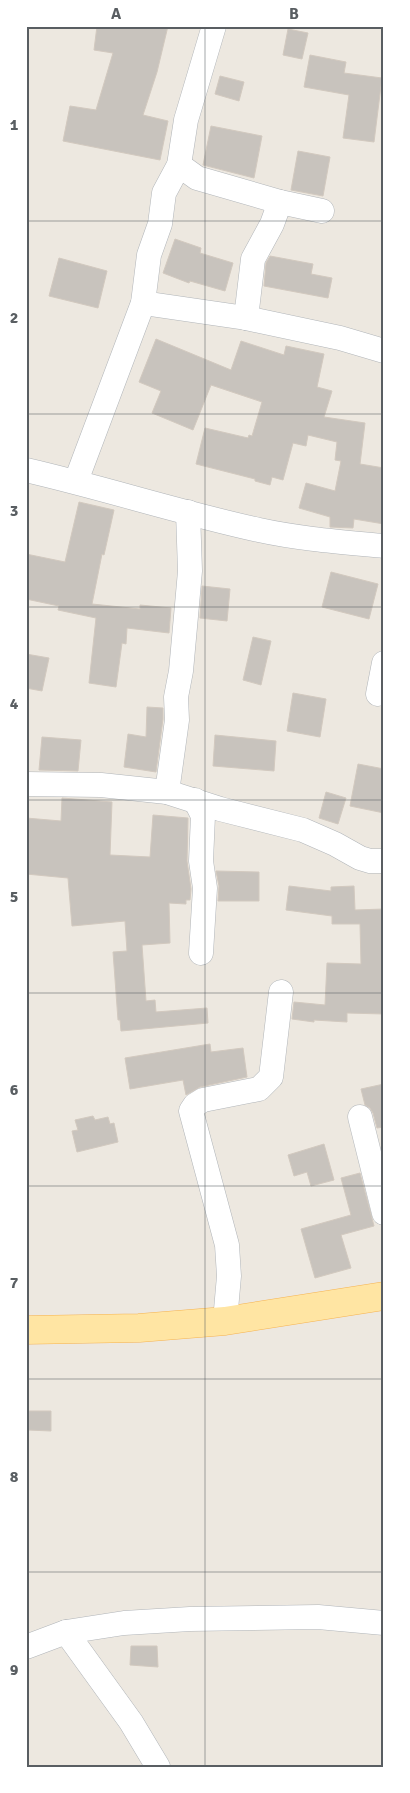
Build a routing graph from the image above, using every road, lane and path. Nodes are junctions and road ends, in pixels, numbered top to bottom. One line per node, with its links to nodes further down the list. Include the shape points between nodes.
1 (214, 26): 2 (street, via 186,120)
2 (179, 165): 3 (street, via 197,178); 5 (street, via 164,194 160,224 149,255)
3 (280, 202): 4 (street); 6 (street, via 254,259)
4 (322, 211)
5 (143, 303): 6 (street); 9 (street)
6 (246, 318): 7 (street)
7 (384, 351)
8 (26, 470): 9 (street)
9 (76, 481): 10 (street)
10 (188, 512): 11 (street, via 261,530 326,541); 15 (street, via 190,571)
11 (384, 546)
12 (384, 662): 13 (street)
13 (378, 694)
14 (26, 784): 15 (street, via 101,785)
15 (167, 792): 16 (street)
16 (195, 800): 17 (street, via 303,830 360,858); 18 (street, via 203,816 201,861 205,888)
17 (384, 861)
18 (201, 953)
19 (282, 992): 23 (street, via 271,1076 259,1089 203,1100 191,1111 227,1245 229,1276)
20 (360, 1117): 21 (street)
21 (384, 1213)
22 (384, 1296): 23 (main road)
23 (225, 1322): 24 (main road, via 139,1328)
24 (26, 1330)
25 (384, 1623): 26 (street, via 318,1617 190,1619 124,1623)
26 (66, 1632): 27 (street); 28 (street, via 131,1722)
27 (26, 1647)
28 (158, 1767)

